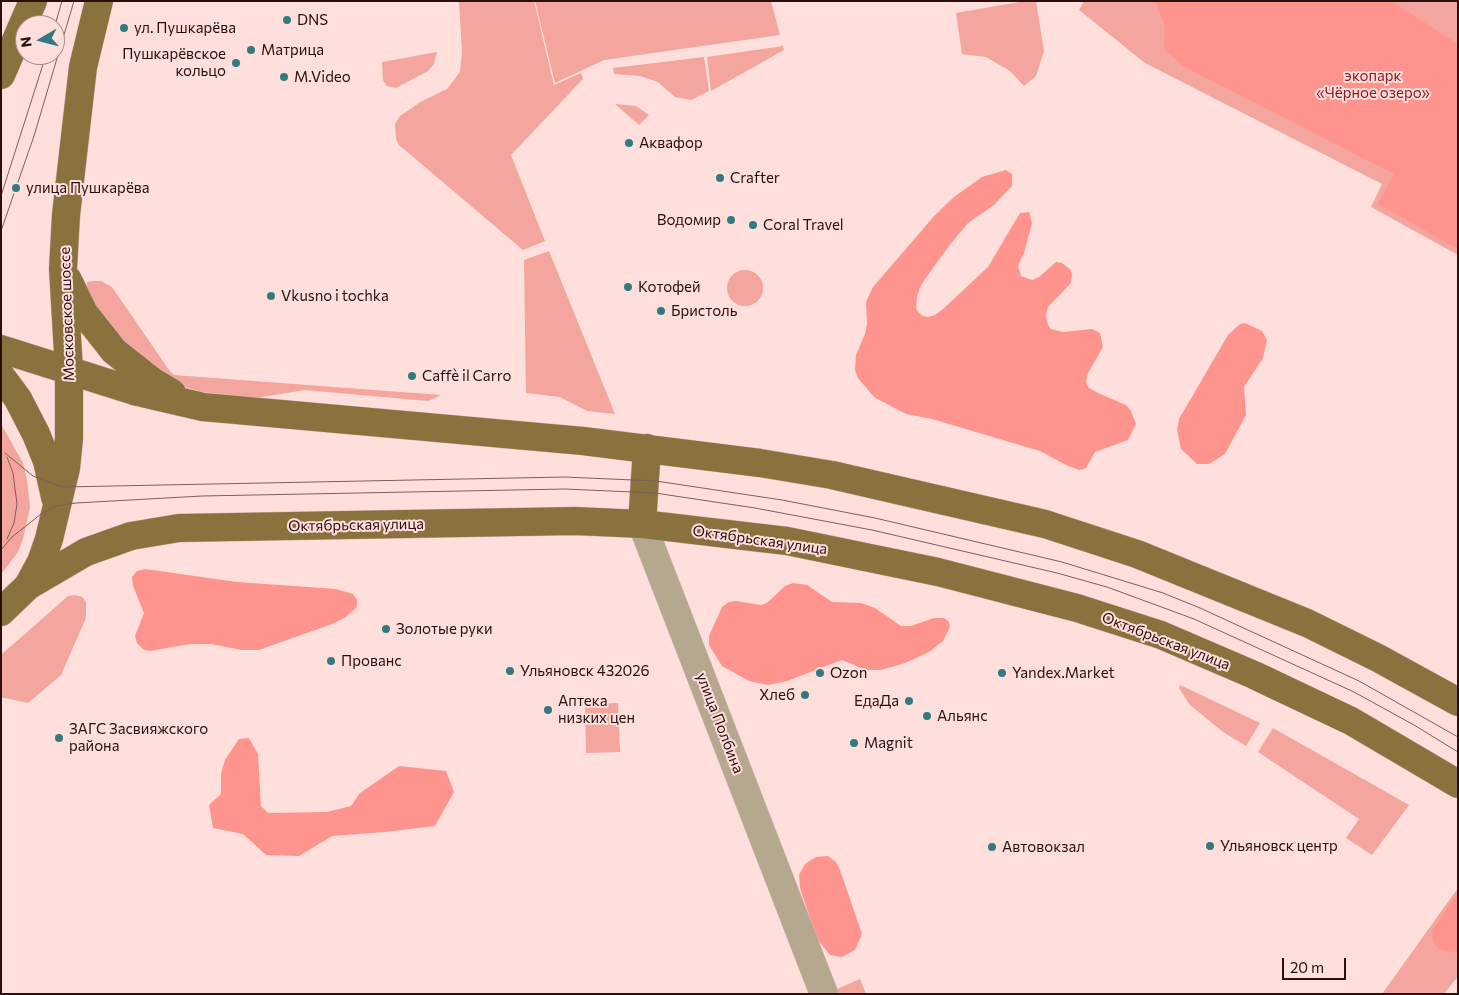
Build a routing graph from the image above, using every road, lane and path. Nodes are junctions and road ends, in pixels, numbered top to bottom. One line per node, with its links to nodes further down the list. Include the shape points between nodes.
1 (33, 1): 3 (main road)
2 (99, 1): 4 (main road, Московское шоссе, via 83,67)
3 (1, 75)
4 (63, 269): 6 (main road, Московское шоссе); 8 (main road, via 84,313 114,351 152,381)
5 (1, 349): 6 (main road)
6 (69, 370): 8 (main road, via 134,391); 10 (main road, Московское шоссе, via 68,452)
7 (1, 376): 10 (main road, via 18,399 36,434 54,485)
8 (203, 407): 9 (main road)
9 (647, 448): 11 (main road, улица Полбина); 14 (main road, via 832,475 1054,527 1137,554 1307,623)
10 (56, 506): 12 (main road, Московское шоссе, via 49,539)
11 (642, 524): 12 (main road, Октябрьская улица, via 575,521 178,528 131,536 86,552); 15 (main road, Октябрьская улица, via 787,541 938,572 1118,620 1254,675 1351,721); 16 (street, улица Полбина)
12 (28, 586): 13 (main road, Московское шоссе)
13 (1, 612)
14 (1458, 702)
15 (1458, 784)
16 (824, 994)

